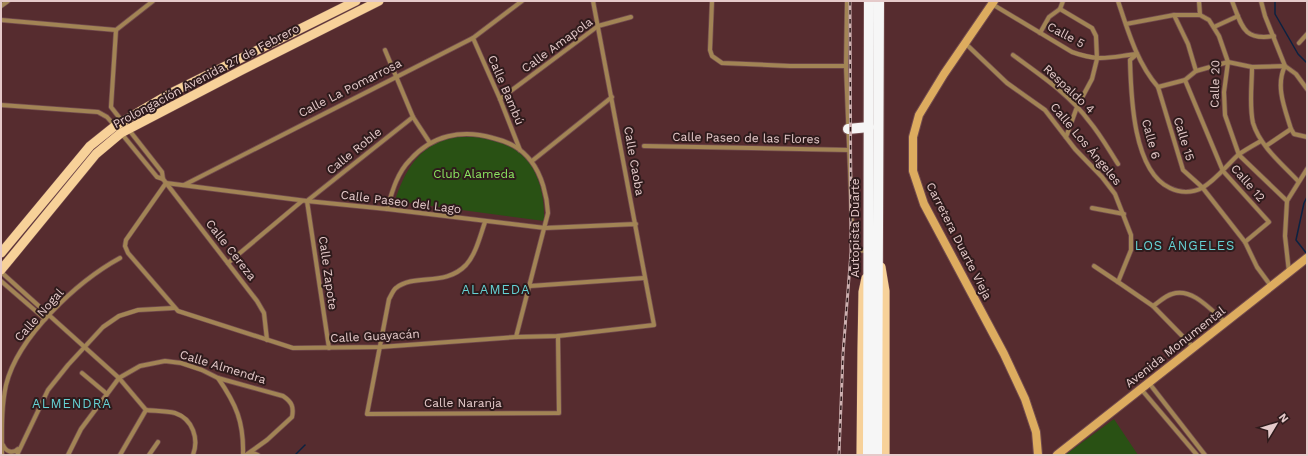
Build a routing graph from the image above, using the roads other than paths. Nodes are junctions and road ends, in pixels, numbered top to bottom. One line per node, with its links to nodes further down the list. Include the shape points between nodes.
1 (8, 1): 17 (street)
2 (153, 1): 27 (street)
3 (356, 1): 54 (main road, Prolongación Avenida 27 de Febrero, via 173,92)
4 (379, 1): 54 (main road, Prolongación Avenida 27 de Febrero)
5 (522, 1): 31 (street, Calle La Pomarrosa)
6 (593, 1): 25 (street, Calle Caoba)
7 (712, 1): 39 (street, via 710,50 712,56 722,63)
8 (847, 1): 39 (street)
9 (869, 1): 55 (highway, Autopista Duarte)
10 (880, 1): 87 (highway, Autopista Duarte)
11 (1063, 1): 18 (street)
12 (1118, 1): 24 (street, Calle 15)
13 (1199, 1): 20 (street)
14 (1232, 1): 22 (street)
15 (1261, 1): 30 (street)
16 (993, 3): 28 (street, Calle 5); 33 (main road, Carretera Duarte Vieja)
17 (1, 6)
18 (1060, 9): 28 (street, via 1049,17); 37 (street, via 1095,32)
19 (1174, 15): 20 (street); 24 (street); 42 (street, via 1188,44)
20 (1200, 15): 26 (street, Calle 20, via 1209,20)
21 (631, 16): 25 (street, Calle Amapola)
22 (1238, 16): 26 (street); 30 (street, via 1252,37)
23 (1, 20): 27 (street)
24 (1126, 24): 35 (street, Calle 15)
25 (598, 26): 47 (street, Calle Caoba); 48 (street, Calle Amapola)
26 (1214, 27): 38 (street, Calle 20)
27 (116, 30): 51 (street, via 111,107)
28 (1040, 33): 37 (street, Calle 5, via 1072,52)
29 (1307, 34): 32 (street)
30 (1274, 36): 40 (street)
31 (473, 38): 43 (street, Calle La Pomarrosa); 48 (street, Calle Bambú)
32 (1299, 43)
33 (966, 44): 58 (street, Calle Los Ángeles, via 1007,83 1045,110); 138 (main road, Carretera Duarte Vieja, via 919,115 913,137 913,171 924,204 1004,354 1025,399 1036,432)
34 (385, 50): 43 (street)
35 (1137, 54): 37 (street, Calle 5); 45 (street, Calle 15); 74 (street, Calle 6, via 1130,60 1132,98 1136,126 1149,169 1162,184 1175,191 1188,192)
36 (1013, 55): 50 (street, Respaldo 4, via 1051,83)
37 (1097, 59): 50 (street, via 1089,87)
38 (1228, 62): 41 (street); 42 (street); 66 (street, Calle 20, via 1224,92 1225,115)
39 (846, 66): 56 (street)
40 (1285, 66): 41 (street); 46 (street, via 1296,74); 57 (street, via 1281,74 1281,91)
41 (1252, 67): 60 (street, via 1253,123)
42 (1196, 71): 44 (street)
43 (397, 76): 53 (street); 73 (street, Calle La Pomarrosa)
44 (1185, 80): 45 (street); 70 (street, Calle 12)
45 (1158, 87): 74 (street, Calle 15, via 1183,170)
46 (1307, 89)
47 (612, 97): 67 (street); 82 (street, Calle Caoba)
48 (500, 99): 64 (street, Calle Bambú)
49 (1, 105): 52 (street, via 98,112)
50 (1077, 107): 58 (street); 68 (street, Respaldo 4, via 1089,120)
51 (113, 112): 52 (street); 54 (street)
52 (107, 117): 54 (street)
53 (413, 117): 61 (street); 76 (street, Calle Roble)
54 (121, 127): 71 (street, Calle Cereza, via 157,177); 71 (street, Calle Cereza, via 162,172); 86 (main road, Prolongación Avenida 27 de Febrero, via 90,146); 93 (main road, Prolongación Avenida 27 de Febrero)
55 (869, 127): 56 (highway); 85 (highway, Autopista Duarte)
56 (848, 129): 65 (street)
57 (1291, 129): 59 (street, via 1294,134); 63 (street)
58 (1066, 137): 80 (street, Calle Los Ángeles, via 1115,194)
59 (1307, 137)
60 (1262, 141): 63 (street); 66 (street)
61 (430, 143): 64 (street, via 454,134 483,135 513,144); 79 (street, via 409,160 401,171)
62 (644, 146): 65 (street, Calle Paseo de las Flores)
63 (1266, 146): 72 (street)
64 (520, 150): 67 (street)
65 (849, 150): 85 (street, via 853,250)
66 (1239, 155): 70 (street); 77 (street, Calle 20)
67 (532, 162): 83 (street, via 547,198)
68 (1118, 164)
69 (1307, 169): 72 (street)
70 (1223, 171): 74 (street); 84 (street, Calle 12, via 1269,222)
71 (164, 181): 73 (street, Calle Paseo del Lago); 90 (street, Calle Cereza); 101 (street, Calle Guayacán, via 126,240 125,246)
72 (1298, 181): 77 (street)
73 (183, 185): 75 (street, Calle Paseo del Lago)
74 (1202, 188): 84 (street, Calle 15)
75 (302, 201): 76 (street, Calle Paseo del Lago); 90 (street)
76 (308, 201): 79 (street, Calle Paseo del Lago); 112 (street, Calle Zapote)
77 (1287, 202): 94 (street, via 1285,236)
78 (1092, 208): 80 (street)
79 (387, 209): 81 (street, Calle Paseo del Lago)
80 (1124, 214): 97 (street, Calle Los Ángeles, via 1131,235 1131,250)
81 (485, 222): 83 (street, Calle Paseo del Lago); 111 (street, via 472,255 458,272 396,288 389,299)
82 (636, 224): 83 (street, Calle Paseo del Lago); 95 (street, Calle Caoba)
83 (545, 228): 98 (street)
84 (1245, 242): 99 (street, Calle 15, via 1256,267)
85 (868, 251): 91 (highway, Autopista Duarte)
86 (1, 253)
87 (878, 255): 102 (highway, Autopista Duarte); 137 (main road, Autopista Duarte, via 885,291)
88 (120, 258): 103 (street, Calle Nogal, via 92,275)
89 (1306, 258): 94 (main road, Avenida Monumental)
90 (228, 262): 109 (street, Calle Cereza, via 264,313)
91 (868, 265): 102 (highway, Autopista Duarte); 134 (main road, via 863,292)
92 (1094, 266): 97 (street)
93 (1, 271): 103 (street)
94 (1289, 272): 99 (main road, Avenida Monumental)
95 (644, 278): 98 (street); 106 (street, Calle Caoba)
96 (1, 281): 104 (street)
97 (1118, 282): 100 (street)
98 (530, 286): 108 (street)
99 (1271, 286): 105 (main road, Avenida Monumental)
100 (1153, 306): 105 (street, via 1171,294 1194,296); 113 (street)
101 (174, 308): 109 (street, Calle Guayacán, via 184,314); 110 (street, via 138,310 119,316 103,327)
102 (873, 308): 135 (highway, Autopista Duarte); 136 (highway, Autopista Duarte)
103 (49, 315): 104 (street, Calle Nogal); 110 (street)
104 (45, 319): 122 (street, Calle Nogal, via 23,346 6,384 2,410)
105 (1225, 322): 113 (main road, Avenida Monumental)
106 (654, 325): 107 (street, Calle Guayacán)
107 (558, 336): 108 (street, Calle Guayacán); 111 (street, Calle Naranja, via 559,413 367,414)
108 (516, 337): 111 (street, Calle Guayacán)
109 (267, 340): 112 (street, Calle Guayacán, via 293,348)
110 (85, 347): 115 (street); 123 (street, via 48,390)
111 (380, 347): 112 (street, Calle Guayacán)
112 (329, 348)
113 (1194, 348): 117 (main road, Avenida Monumental)
114 (82, 373): 119 (street)
115 (119, 378): 116 (street, Calle Almendra, via 140,366 165,361 181,363); 119 (street, Calle Almendra); 120 (street)
116 (218, 378): 124 (street, Calle Almendra, via 283,396 293,405 292,417); 131 (street, via 232,398 241,420)
117 (1149, 383): 118 (main road, Avenida Monumental); 141 (street)
118 (1141, 389): 139 (main road, Avenida Monumental); 140 (street)
119 (107, 394): 127 (street, Calle Almendra, via 81,429)
120 (146, 410): 128 (street); 130 (street, via 173,413 184,418 194,431 196,440)
121 (158, 442): 129 (street)
122 (2, 443): 123 (street, via 7,451 16,451); 125 (street, Calle Nogal)
123 (19, 448): 126 (street)
124 (251, 452): 132 (street); 133 (street)
125 (2, 455)
126 (17, 455)
127 (68, 455)
128 (120, 455)
129 (149, 455)
130 (193, 455)
131 (243, 455)
132 (246, 455)
133 (258, 455)
134 (861, 455)
135 (868, 455)
136 (877, 455)
137 (885, 455)
138 (1038, 455)
139 (1057, 455)
140 (1197, 455)
141 (1205, 455)

